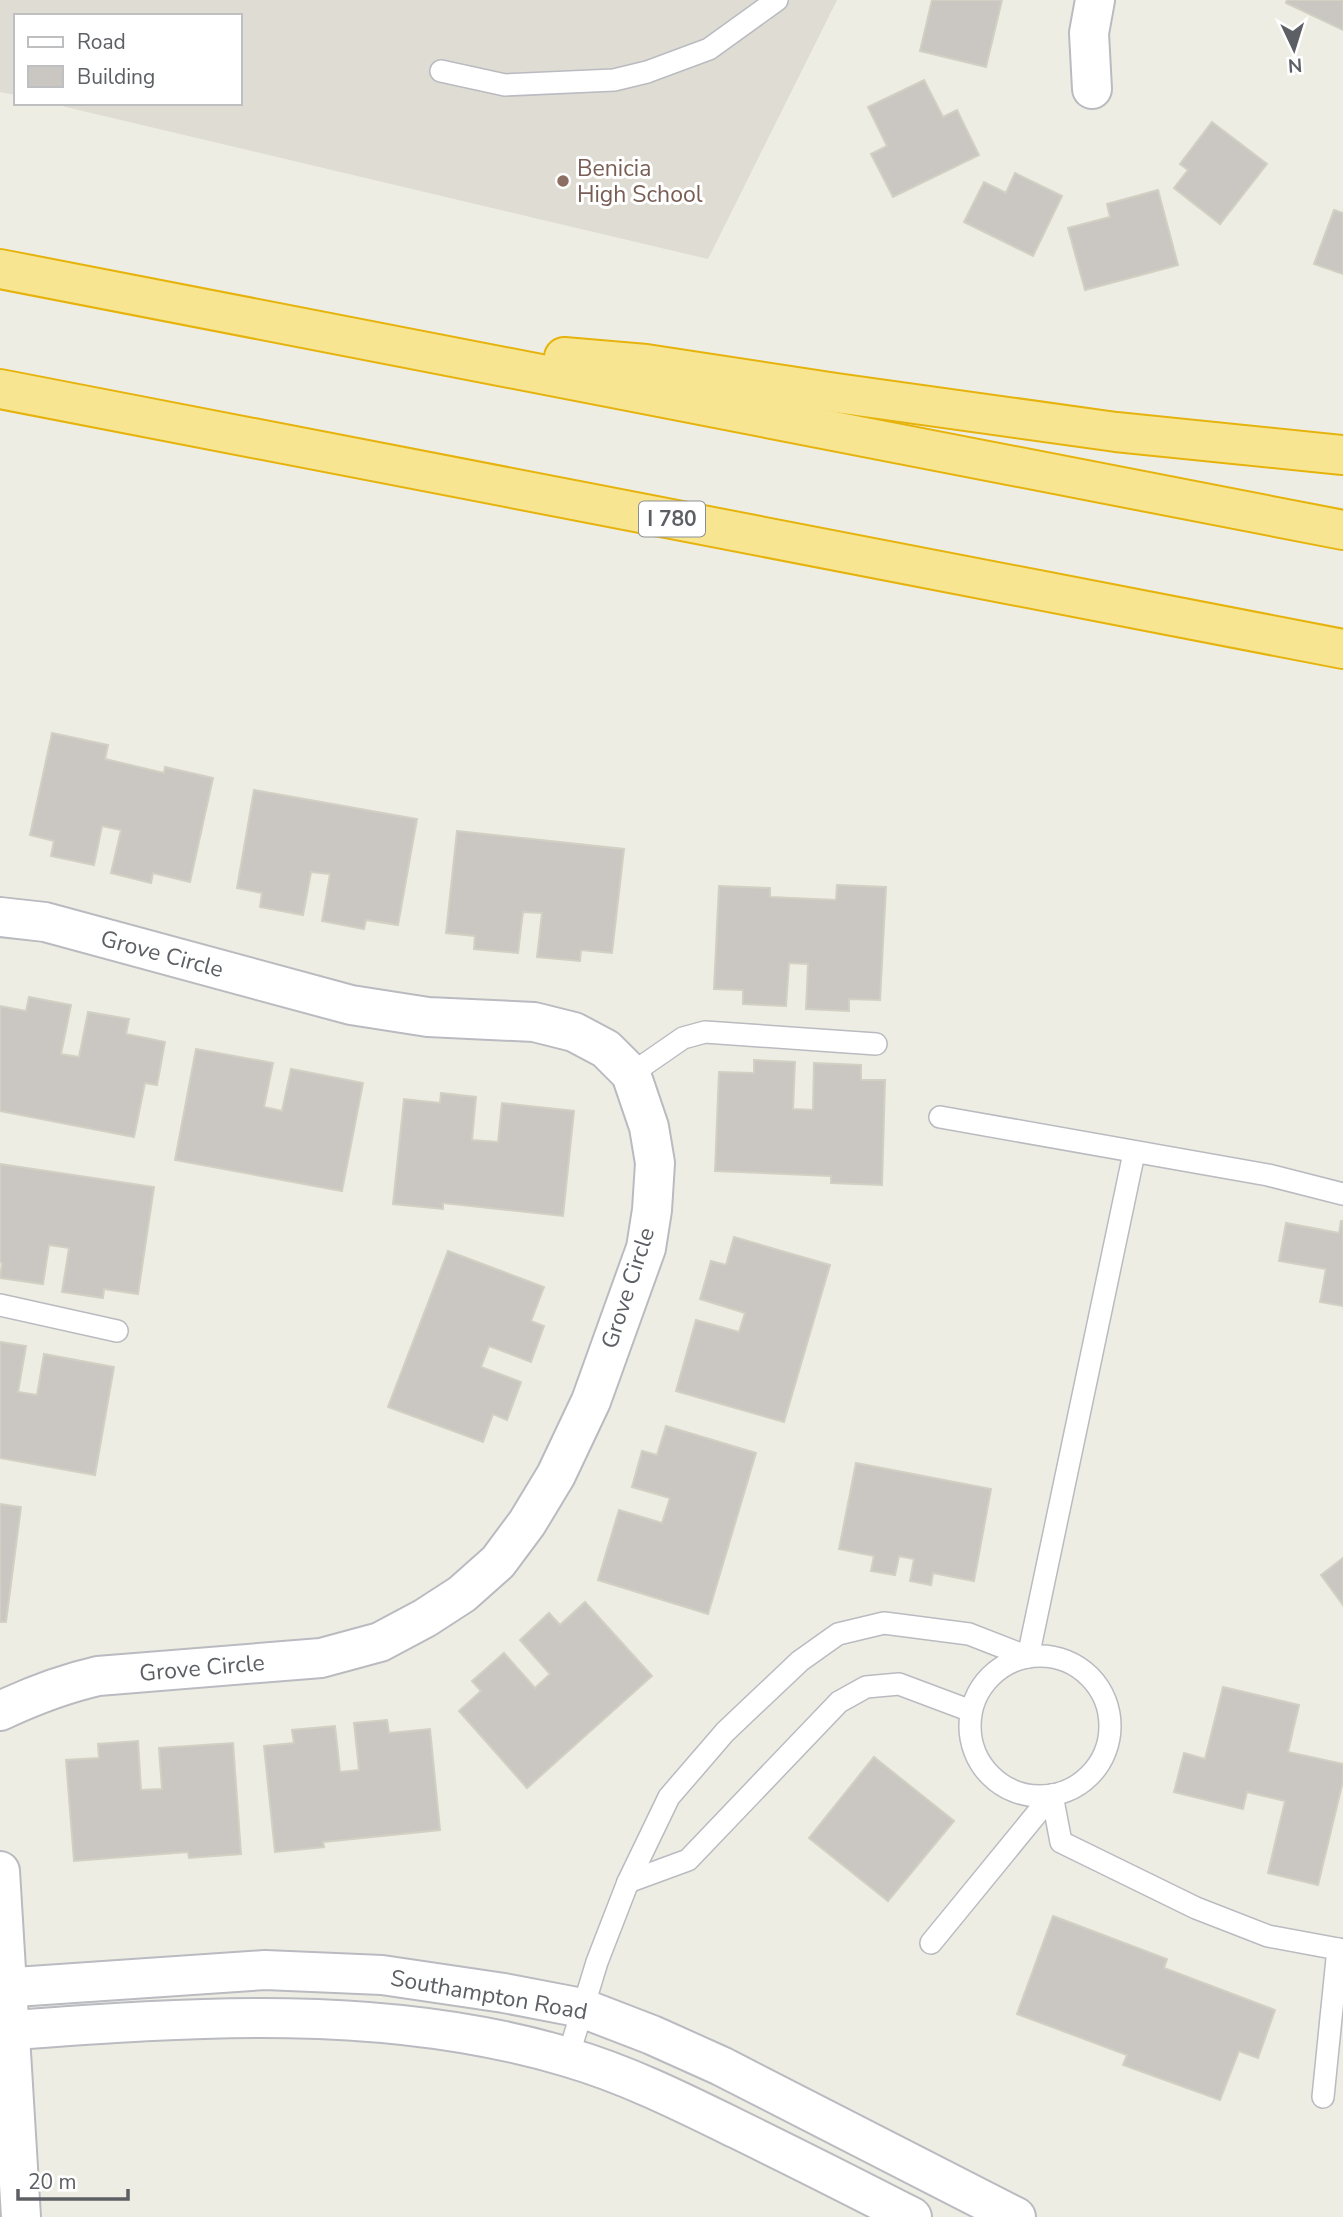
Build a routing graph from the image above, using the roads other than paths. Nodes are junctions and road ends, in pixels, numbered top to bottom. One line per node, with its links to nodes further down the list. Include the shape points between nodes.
1 (777, 0): 3 (lane, via 709,49 614,80 505,85)
2 (1095, 0): 4 (street, via 1088,33)
3 (441, 71)
4 (1091, 89)
5 (0, 269): 6 (highway)
6 (357, 339): 8 (highway, via 646,364 1103,430); 9 (highway)
7 (0, 390): 10 (highway, I 780)
8 (1343, 455)
9 (1343, 530)
10 (1343, 649)
11 (0, 917): 13 (street, Grove Circle, via 45,922 351,1005 428,1017 534,1022 574,1032 606,1049)
12 (876, 1044): 13 (lane, via 705,1032 683,1038)
13 (631, 1074): 20 (street, Grove Circle, via 649,1127 655,1163 646,1248 591,1401 556,1475 498,1562 462,1594 380,1642 321,1658 98,1676 31,1696)
14 (940, 1117): 15 (lane)
15 (1134, 1153): 16 (lane, via 1268,1175); 19 (lane)
16 (1343, 1194)
17 (0, 1305): 18 (lane)
18 (117, 1331)
19 (1028, 1657): 21 (lane, via 991,1675); 22 (lane, via 1052,1657 1075,1665 1094,1681 1106,1702 1110,1726 1106,1750 1093,1771 1075,1787); 24 (lane, via 969,1634 884,1623 838,1634 800,1661 725,1732 669,1797)
20 (0, 1711)
21 (971, 1711): 22 (lane, via 970,1734 976,1756 989,1774 1028,1796); 24 (lane, via 899,1684 866,1687 839,1702 688,1860)
22 (1052, 1795): 25 (lane); 26 (lane, via 1061,1842 1196,1908 1268,1936)
23 (0, 1871): 27 (street)
24 (628, 1882): 28 (lane)
25 (931, 1943)
26 (1340, 1950): 31 (lane)
27 (4, 1988): 28 (street, Southampton Road, via 265,1970 382,1975); 29 (street)
28 (582, 2008): 30 (lane); 34 (street, Southampton Road, via 721,2066)
29 (5, 2031): 30 (street, Southampton Road, via 260,2016 323,2018 484,2035); 32 (street)
30 (569, 2057): 33 (street, Southampton Road, via 664,2092)
31 (1323, 2097)
32 (21, 2217)
33 (912, 2217)
34 (1016, 2217)

